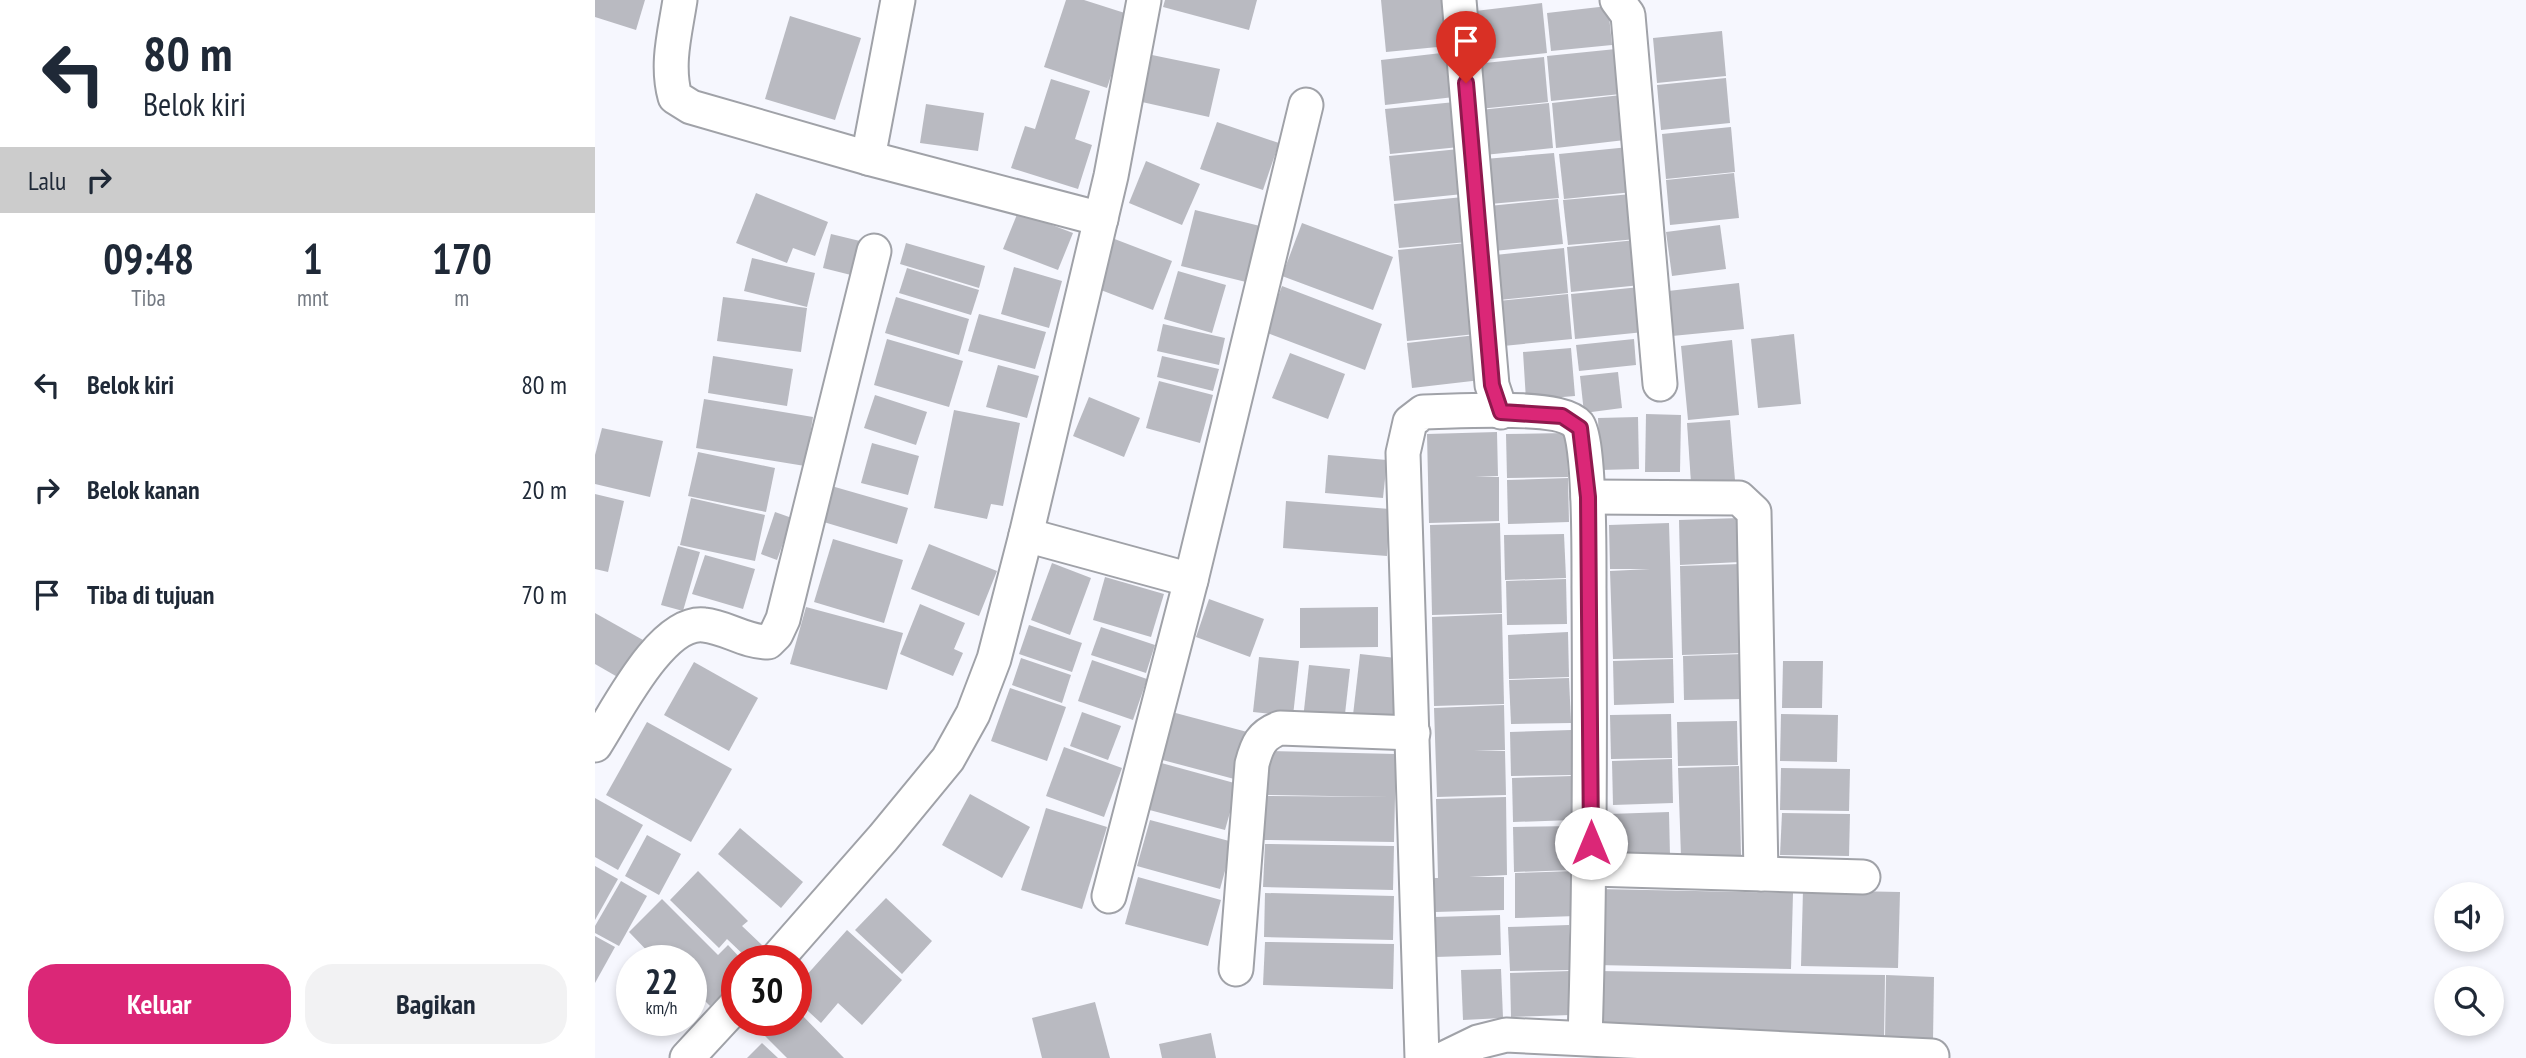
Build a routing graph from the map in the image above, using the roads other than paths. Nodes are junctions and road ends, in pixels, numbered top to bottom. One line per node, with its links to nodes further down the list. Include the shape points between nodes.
1 (680, 0): 7 (street, via 670,63 675,97 691,107)
2 (898, 0): 7 (street)
3 (1144, 0): 8 (street)
4 (1459, 0): 11 (street, via 1492,385)
5 (1617, 0): 10 (street, via 1628,15)
6 (1306, 105): 14 (street)
7 (868, 159): 8 (street)
8 (1101, 219): 13 (street)
9 (874, 251): 16 (street, via 776,634 768,642 756,642 705,625 678,630 641,673)
10 (1660, 384)
11 (1501, 412): 12 (street, via 1546,413 1572,420 1580,428); 15 (street, via 1423,412 1406,432)
12 (1588, 497): 17 (street); 18 (street, via 1739,498 1754,512)
13 (1026, 535): 14 (street); 21 (street, via 994,659 973,714 948,759)
14 (1191, 580): 20 (street)
15 (1413, 733): 22 (street, via 1280,728 1257,744); 29 (street)
16 (595, 745)
17 (1591, 869): 18 (street); 24 (street)
18 (1761, 874): 19 (street)
19 (1863, 877)
20 (1109, 896)
21 (789, 945)
22 (1236, 969)
23 (721, 1021): 28 (street)
24 (1585, 1038): 25 (street); 30 (street, via 1506,1035)
25 (1627, 1050): 26 (street)
26 (1842, 1055): 27 (street)
27 (1932, 1056)
28 (687, 1058)
29 (1422, 1058)
30 (1445, 1058)

